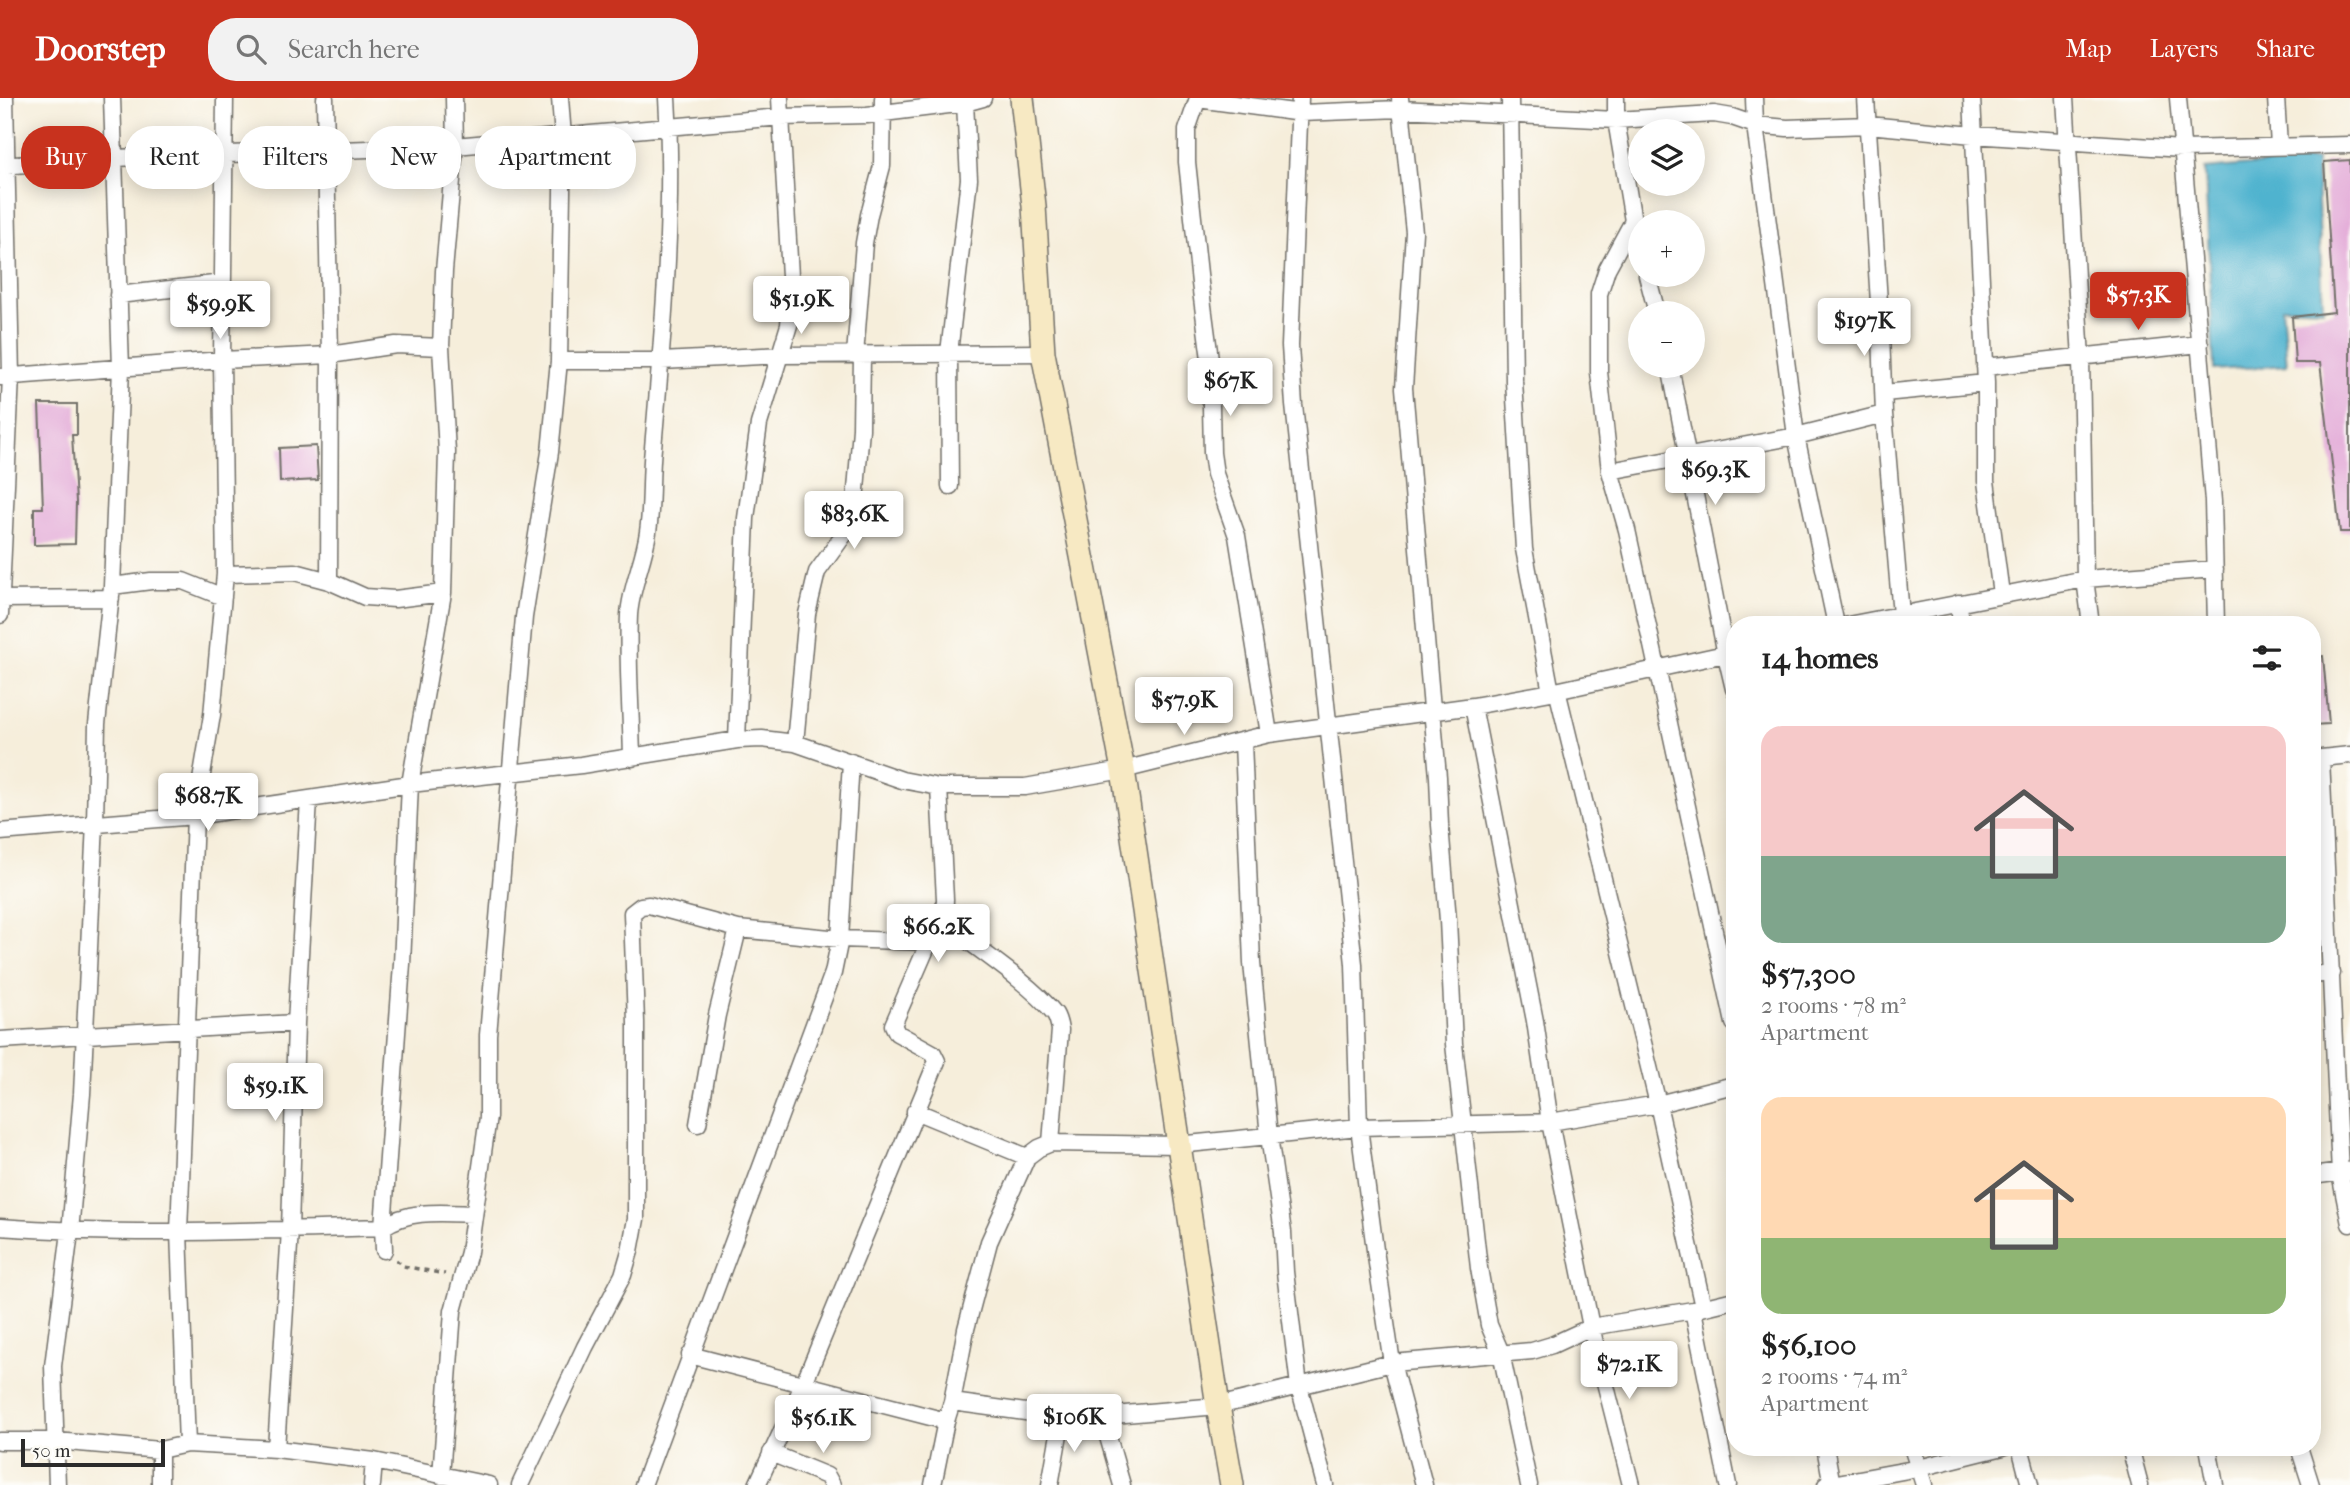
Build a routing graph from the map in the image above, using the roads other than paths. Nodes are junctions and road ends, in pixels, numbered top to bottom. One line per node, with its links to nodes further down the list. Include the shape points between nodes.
1 (5, 98): 41 (street)
2 (112, 98): 40 (street)
3 (225, 98): 38 (street)
4 (326, 98): 28 (street)
5 (454, 98): 29 (street)
6 (560, 98): 30 (street)
7 (667, 98): 31 (street)
8 (780, 98): 24 (street)
9 (983, 98): 19 (street)
10 (1022, 98): 51 (street)
11 (1616, 98): 25 (street)
12 (1754, 98): 26 (street)
13 (1866, 98): 27 (street)
14 (1972, 98): 33 (street)
15 (2065, 98): 34 (street)
16 (2178, 98): 37 (street)
17 (2276, 98): 36 (street)
18 (1198, 99): 22 (street); 93 (street, via 1187,130 1187,162 1210,359 1212,453 1237,536)
19 (965, 103): 21 (street); 52 (street, via 969,179)
20 (1400, 104): 22 (street); 23 (street); 91 (street, via 1415,232 1404,388)
21 (883, 105): 24 (street, via 867,115); 55 (street, via 882,166 864,243)
22 (1300, 105): 92 (street, via 1290,346)
23 (1511, 106): 25 (street); 89 (street, via 1514,381 1524,549)
24 (781, 117): 31 (street); 54 (street, via 791,294)
25 (1616, 120): 26 (street, via 1714,114); 45 (street)
26 (1755, 125): 27 (street); 66 (street)
27 (1868, 125): 33 (street); 64 (street)
28 (325, 126)
29 (455, 126)
30 (562, 126)
31 (669, 127): 32 (street); 59 (street)
32 (636, 130)
33 (1973, 135): 34 (street); 61 (street)
34 (2068, 140): 37 (street); 56 (street)
35 (2350, 145): 36 (street)
36 (2279, 146): 37 (street)
37 (2182, 149): 49 (street)
38 (225, 154): 39 (street); 40 (street); 47 (street)
39 (238, 154)
40 (113, 158): 41 (street); 48 (street)
41 (3, 166): 62 (street)
42 (326, 189): 53 (street)
43 (451, 189): 50 (street)
44 (562, 189): 58 (street)
45 (1631, 210)
46 (1628, 230): 68 (street, via 1599,294 1599,372)
47 (223, 283): 48 (street); 57 (street)
48 (118, 295): 60 (street)
49 (2200, 344): 56 (street); 70 (street)
50 (441, 347): 53 (street, via 396,345); 75 (street, via 447,452)
51 (1043, 353): 52 (street); 101 (street)
52 (949, 354): 55 (street); 69 (street)
53 (330, 355): 57 (street); 73 (street)
54 (782, 355): 55 (street); 59 (street); 94 (street, via 759,424 746,518)
55 (858, 355): 96 (street, via 861,429 855,502 846,532 817,572 807,614)
56 (2081, 358): 61 (street); 72 (street)
57 (222, 360): 60 (street); 71 (street)
58 (559, 361): 59 (street); 102 (street, via 524,617)
59 (661, 361): 98 (street, via 648,531 629,616)
60 (121, 368): 62 (street); 74 (street)
61 (1985, 375): 64 (street); 76 (street, via 1986,481)
62 (5, 377): 79 (street)
63 (1672, 378): 67 (street)
64 (1884, 393): 65 (street)
65 (1884, 414): 66 (street); 80 (street)
66 (1796, 436): 67 (street); 81 (street)
67 (1687, 456): 68 (street); 86 (street)
68 (1611, 471): 88 (street)
69 (950, 486)
70 (2215, 569): 72 (street); 85 (street)
71 (225, 574): 73 (street, via 295,572); 77 (street)
72 (2085, 579): 76 (street); 84 (street)
73 (329, 581): 75 (street, via 365,597 395,599)
74 (111, 592): 77 (street, via 151,581 183,581); 79 (street); 107 (street, via 97,724)
75 (443, 593): 103 (street)
76 (2001, 594): 78 (street)
77 (223, 597): 106 (street, via 212,715)
78 (1958, 603): 80 (street); 83 (street)
79 (0, 604)
80 (1901, 615): 82 (street)
81 (1834, 616)
82 (1896, 616)
83 (1960, 616)
84 (2090, 616)
85 (2216, 616)
86 (1726, 636)
87 (1726, 655): 88 (street)
88 (1658, 668): 89 (street); 116 (street)
89 (1554, 691): 90 (street); 122 (street)
90 (1473, 706): 91 (street); 124 (street, via 1535,1021)
91 (1432, 710): 92 (street); 126 (street)
92 (1328, 727): 93 (street); 127 (street, via 1354,964)
93 (1269, 734): 95 (street)
94 (737, 740): 96 (street); 98 (street)
95 (1243, 742): 101 (street); 128 (street, via 1252,963)
96 (795, 743): 100 (street)
97 (2350, 755): 99 (street)
98 (632, 758): 102 (street)
99 (2321, 758)
100 (851, 762): 104 (street); 112 (street)
101 (1123, 770): 104 (street, via 1025,786); 130 (street)
102 (511, 774): 103 (street); 134 (street, via 488,1035 488,1116)
103 (410, 784): 105 (street); 137 (street)
104 (939, 787): 110 (street)
105 (309, 800): 106 (street); 117 (street)
106 (195, 816): 107 (street); 118 (street)
107 (95, 823): 109 (street); 119 (street)
108 (2321, 825): 114 (street)
109 (0, 832)
110 (944, 923): 113 (street); 129 (street, via 1027,987 1059,1021)
111 (738, 929): 112 (street); 125 (street); 175 (street, via 649,905 632,913 636,1219 630,1251 623,1275)
112 (840, 939): 113 (street); 146 (street, via 814,1023)
113 (929, 942): 123 (street, via 893,1025 897,1033 933,1053 937,1061)
114 (2332, 972): 115 (street); 132 (street)
115 (2321, 974)
116 (1726, 986)
117 (296, 1023): 118 (street); 138 (street)
118 (188, 1029): 119 (street); 140 (street)
119 (84, 1034): 120 (street); 139 (street)
120 (0, 1040)
121 (1726, 1088): 122 (street)
122 (1658, 1104): 124 (street); 143 (street)
123 (915, 1111): 131 (street); 148 (street)
124 (1550, 1122): 126 (street); 144 (street)
125 (698, 1125)
126 (1462, 1125): 127 (street); 145 (street, via 1479,1268 1489,1325)
127 (1359, 1127): 128 (street); 147 (street)
128 (1269, 1136): 130 (street); 149 (street)
129 (1051, 1143): 130 (street); 131 (street)
130 (1178, 1145): 151 (street)
131 (1027, 1157): 150 (street, via 989,1242)
132 (2345, 1172): 133 (street); 135 (street)
133 (2321, 1175)
134 (473, 1214): 137 (street, via 415,1214); 170 (street, via 469,1252 453,1311)
135 (2350, 1224)
136 (0, 1227): 139 (street)
137 (383, 1227): 138 (street); 141 (street)
138 (290, 1230): 140 (street); 158 (street)
139 (70, 1232): 140 (street); 156 (street, via 53,1366)
140 (179, 1232): 157 (street)
141 (384, 1250)
142 (1726, 1302): 143 (street)
143 (1698, 1308): 144 (street); 187 (street)
144 (1591, 1327): 145 (street, via 1552,1345); 186 (street)
145 (1501, 1353): 147 (street); 185 (street)
146 (690, 1355): 148 (street); 176 (street)
147 (1392, 1363): 149 (street); 184 (street)
148 (804, 1383): 154 (street); 160 (street)
149 (1299, 1386): 151 (street); 183 (street)
150 (952, 1402): 153 (street); 154 (street)
151 (1218, 1406): 152 (street); 182 (street)
152 (1102, 1416): 153 (street); 181 (street)
153 (1062, 1417): 180 (street)
154 (946, 1421): 179 (street)
155 (0, 1441): 156 (street)
156 (56, 1441): 159 (street); 171 (street)
157 (187, 1444): 158 (street); 159 (street)
158 (276, 1448): 168 (street)
159 (160, 1450): 172 (street)
160 (771, 1453): 177 (street); 178 (street, via 827,1476)
161 (1826, 1456): 188 (street)
162 (1915, 1456): 169 (street)
163 (1967, 1456): 169 (street)
164 (2022, 1456): 190 (street)
165 (2132, 1456): 191 (street)
166 (2210, 1456): 192 (street)
167 (2302, 1456): 193 (street)
168 (374, 1461): 170 (street); 173 (street)
169 (1919, 1468): 188 (street); 189 (street)
170 (441, 1476): 174 (street)
171 (57, 1485)
172 (160, 1485)
173 (372, 1485)
174 (489, 1485)
175 (520, 1485)
176 (643, 1485)
177 (757, 1485)
178 (832, 1485)
179 (933, 1485)
180 (1050, 1485)
181 (1122, 1485)
182 (1232, 1485)
183 (1325, 1485)
184 (1424, 1485)
185 (1529, 1485)
186 (1631, 1485)
187 (1728, 1485)
188 (1830, 1485)
189 (1924, 1485)
190 (2030, 1485)
191 (2140, 1485)
192 (2215, 1485)
193 (2311, 1485)

